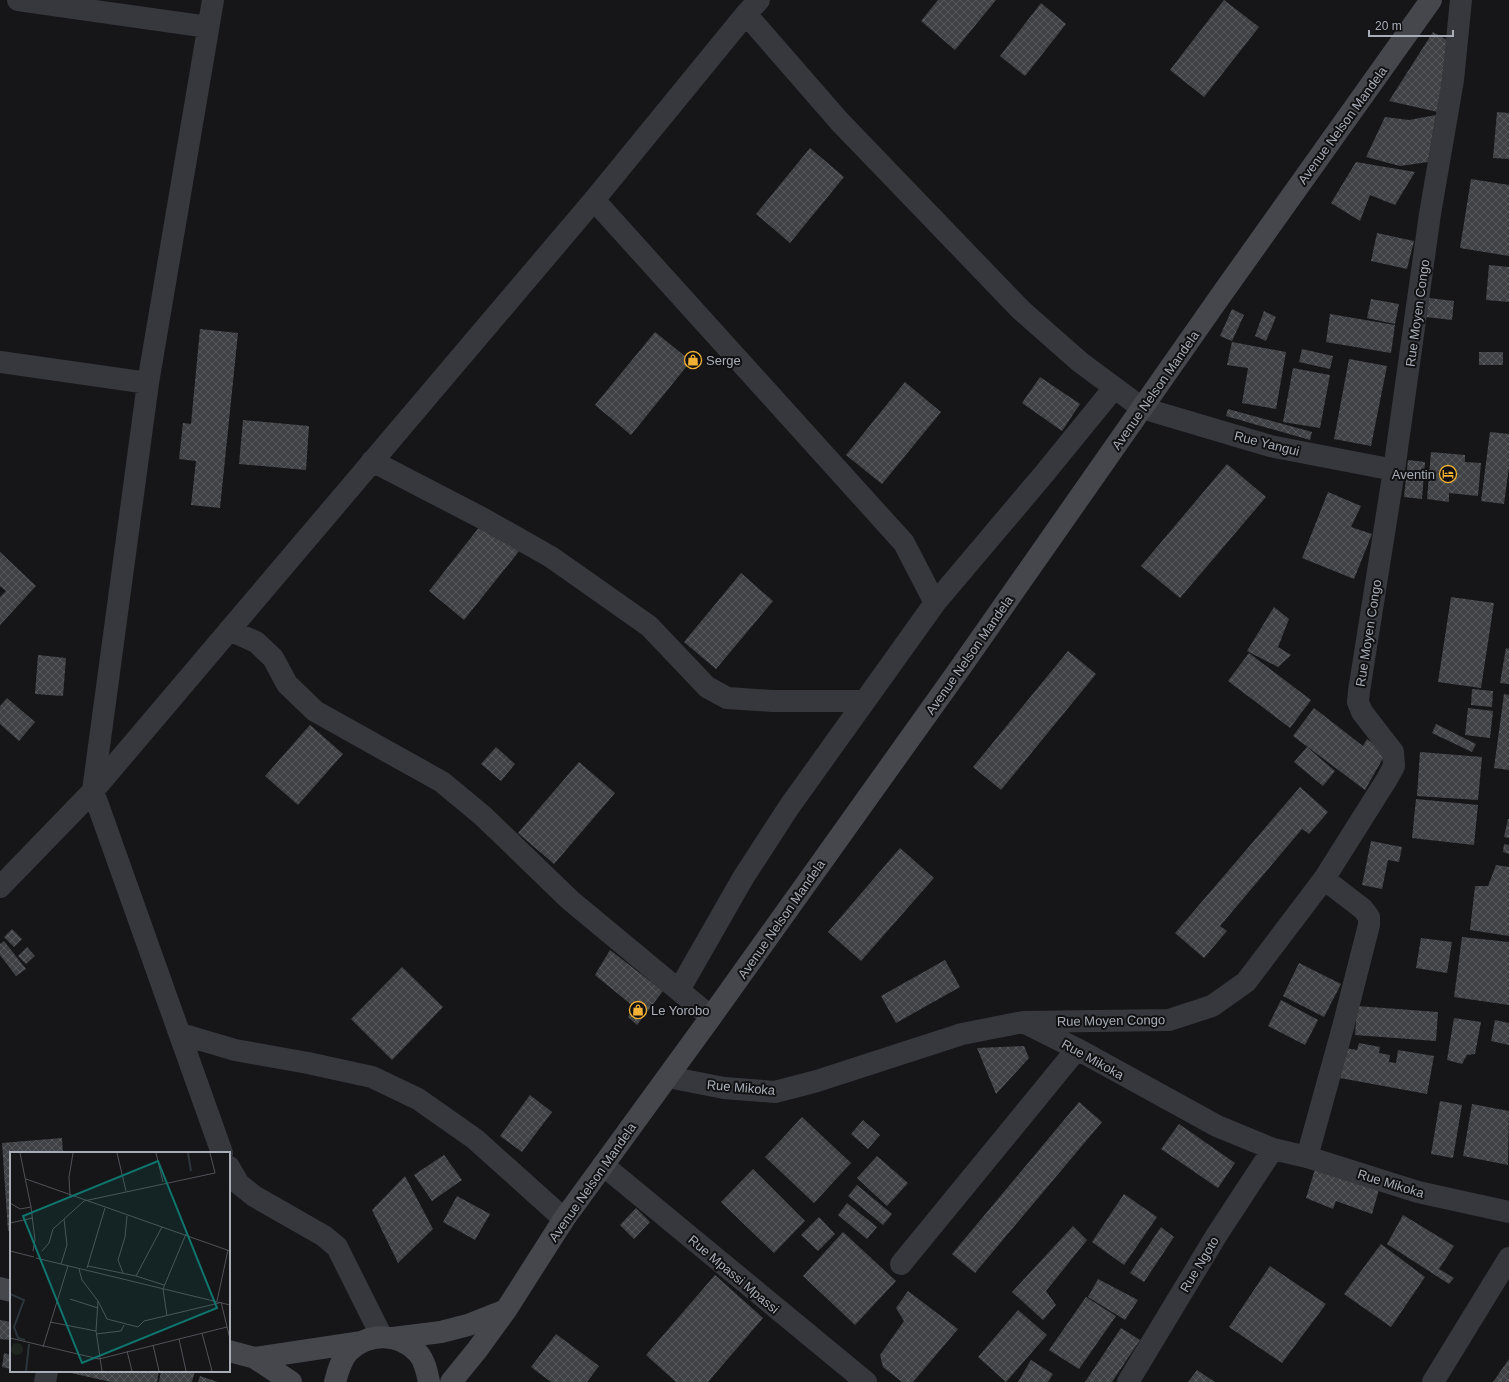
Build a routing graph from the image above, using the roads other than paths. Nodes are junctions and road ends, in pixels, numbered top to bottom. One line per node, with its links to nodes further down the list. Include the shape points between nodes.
1 (18, 0): 6 (street)
2 (213, 0): 6 (street)
3 (1431, 0): 11 (street, Avenue Nelson Mandela)
4 (1461, 0): 13 (street, Rue Moyen Congo, via 1453,80 1430,214)
5 (752, 7): 7 (street); 10 (street, Rue Yangui, via 840,122 1020,310)
6 (208, 27): 9 (street)
7 (594, 200): 12 (street); 14 (street, via 904,543)
8 (0, 362): 9 (street)
9 (148, 383): 17 (street)
10 (1114, 388): 11 (street, Rue Yangui); 14 (street)
11 (1142, 408): 13 (street, Rue Yangui, via 1270,446); 21 (street, Avenue Nelson Mandela)
12 (372, 462): 15 (street); 16 (street, via 482,518 551,557 649,626 707,687 727,698 772,701)
13 (1394, 470): 18 (street, Rue Moyen Congo, via 1358,702 1362,712 1393,752 1394,766)
14 (935, 602): 16 (street)
15 (229, 630): 17 (street); 20 (street, via 256,642 273,658 287,684 314,711 442,782 483,816 570,900)
16 (865, 701): 20 (street, via 751,865)
17 (93, 791): 19 (street); 23 (street)
18 (1324, 879): 22 (street, Rue Moyen Congo, via 1246,982 1212,1006 1169,1020); 28 (street, via 1363,909 1369,917 1370,925)
19 (0, 887)
20 (679, 990): 21 (street)
21 (712, 1017): 25 (street, Avenue Nelson Mandela)
22 (1023, 1022): 24 (street, Rue Mikoka); 25 (street, Rue Mikoka, via 962,1034 775,1092 724,1088)
23 (180, 1034): 27 (street); 32 (street, via 235,1050 372,1077 418,1098 475,1139)
24 (1077, 1050): 26 (street, Rue Mikoka, via 1217,1126); 34 (street)
25 (668, 1077): 29 (street, Avenue Nelson Mandela)
26 (1274, 1149): 28 (street, Rue Mikoka); 48 (street, Rue Ngoto, via 1216,1236)
27 (222, 1152)
28 (1307, 1157): 31 (street, Rue Mikoka, via 1418,1192)
29 (603, 1165): 32 (street, Avenue Nelson Mandela); 47 (street, Rue Mpassi Mpassi)
30 (230, 1169): 38 (street, via 238,1184 254,1196 324,1236 337,1247)
31 (1509, 1212)
32 (564, 1219): 37 (street, Avenue Nelson Mandela)
33 (1509, 1258): 49 (street)
34 (902, 1264)
35 (0, 1288): 36 (street)
36 (10, 1291)
37 (506, 1310): 38 (street, via 468,1325 441,1332); 46 (street, Avenue Nelson Mandela)
38 (379, 1339): 40 (street); 44 (street, via 348,1352 339,1366); 45 (street, via 407,1344 419,1354 426,1367)
39 (230, 1351): 40 (street)
40 (255, 1358): 43 (street)
41 (47, 1372): 42 (street)
42 (45, 1382)
43 (291, 1382)
44 (335, 1382)
45 (429, 1382)
46 (452, 1382)
47 (866, 1382)
48 (1128, 1382)
49 (1433, 1382)

